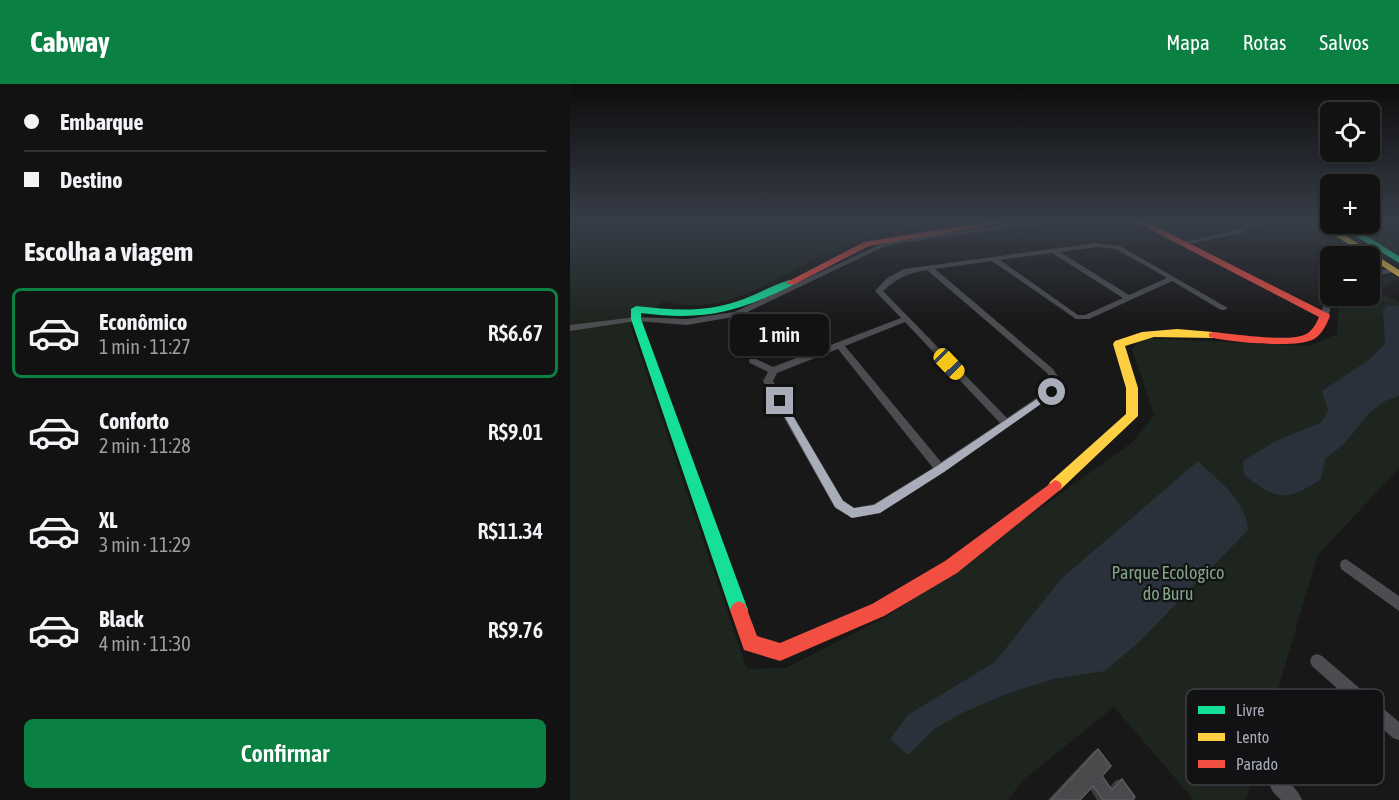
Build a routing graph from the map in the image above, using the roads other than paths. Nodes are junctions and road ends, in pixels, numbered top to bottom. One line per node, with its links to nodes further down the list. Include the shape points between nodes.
1 (845, 254): 17 (street, via 739,305 691,314 636,309)
2 (864, 254): 17 (street, via 736,314 687,322)
3 (1023, 254): 8 (street)
4 (1059, 254): 13 (street)
5 (1131, 254): 12 (street)
6 (1205, 254): 16 (street)
7 (1377, 254): 10 (street)
8 (993, 259): 9 (street); 13 (street, via 1076,317 1086,317)
9 (929, 268): 18 (street, via 908,271 879,291); 23 (street, via 1050,371 1056,381 1052,392)
10 (1397, 268): 11 (street)
11 (1380, 272)
12 (1173, 278): 13 (street); 15 (street)
13 (1129, 298)
14 (1327, 306): 16 (street)
15 (1224, 308)
16 (1325, 316): 17 (street, via 1308,338 1283,340 1161,332 1137,334 1119,344 1132,388 1132,416 1061,481 951,567 878,610 780,652 751,643)
17 (636, 319): 19 (street)
18 (906, 319): 20 (street); 23 (street)
19 (570, 328)
20 (839, 345): 22 (street); 24 (street)
21 (753, 361): 22 (street)
22 (773, 371): 24 (street, via 768,381 839,504 852,513 876,510)
23 (1007, 424): 24 (street)
24 (940, 469)
25 (1347, 565): 26 (street)
26 (1399, 604)
27 (1317, 661): 28 (street)
28 (1349, 689)
29 (1384, 719): 30 (street)
30 (1399, 732)
31 (1279, 786): 32 (street)
32 (1293, 800)

